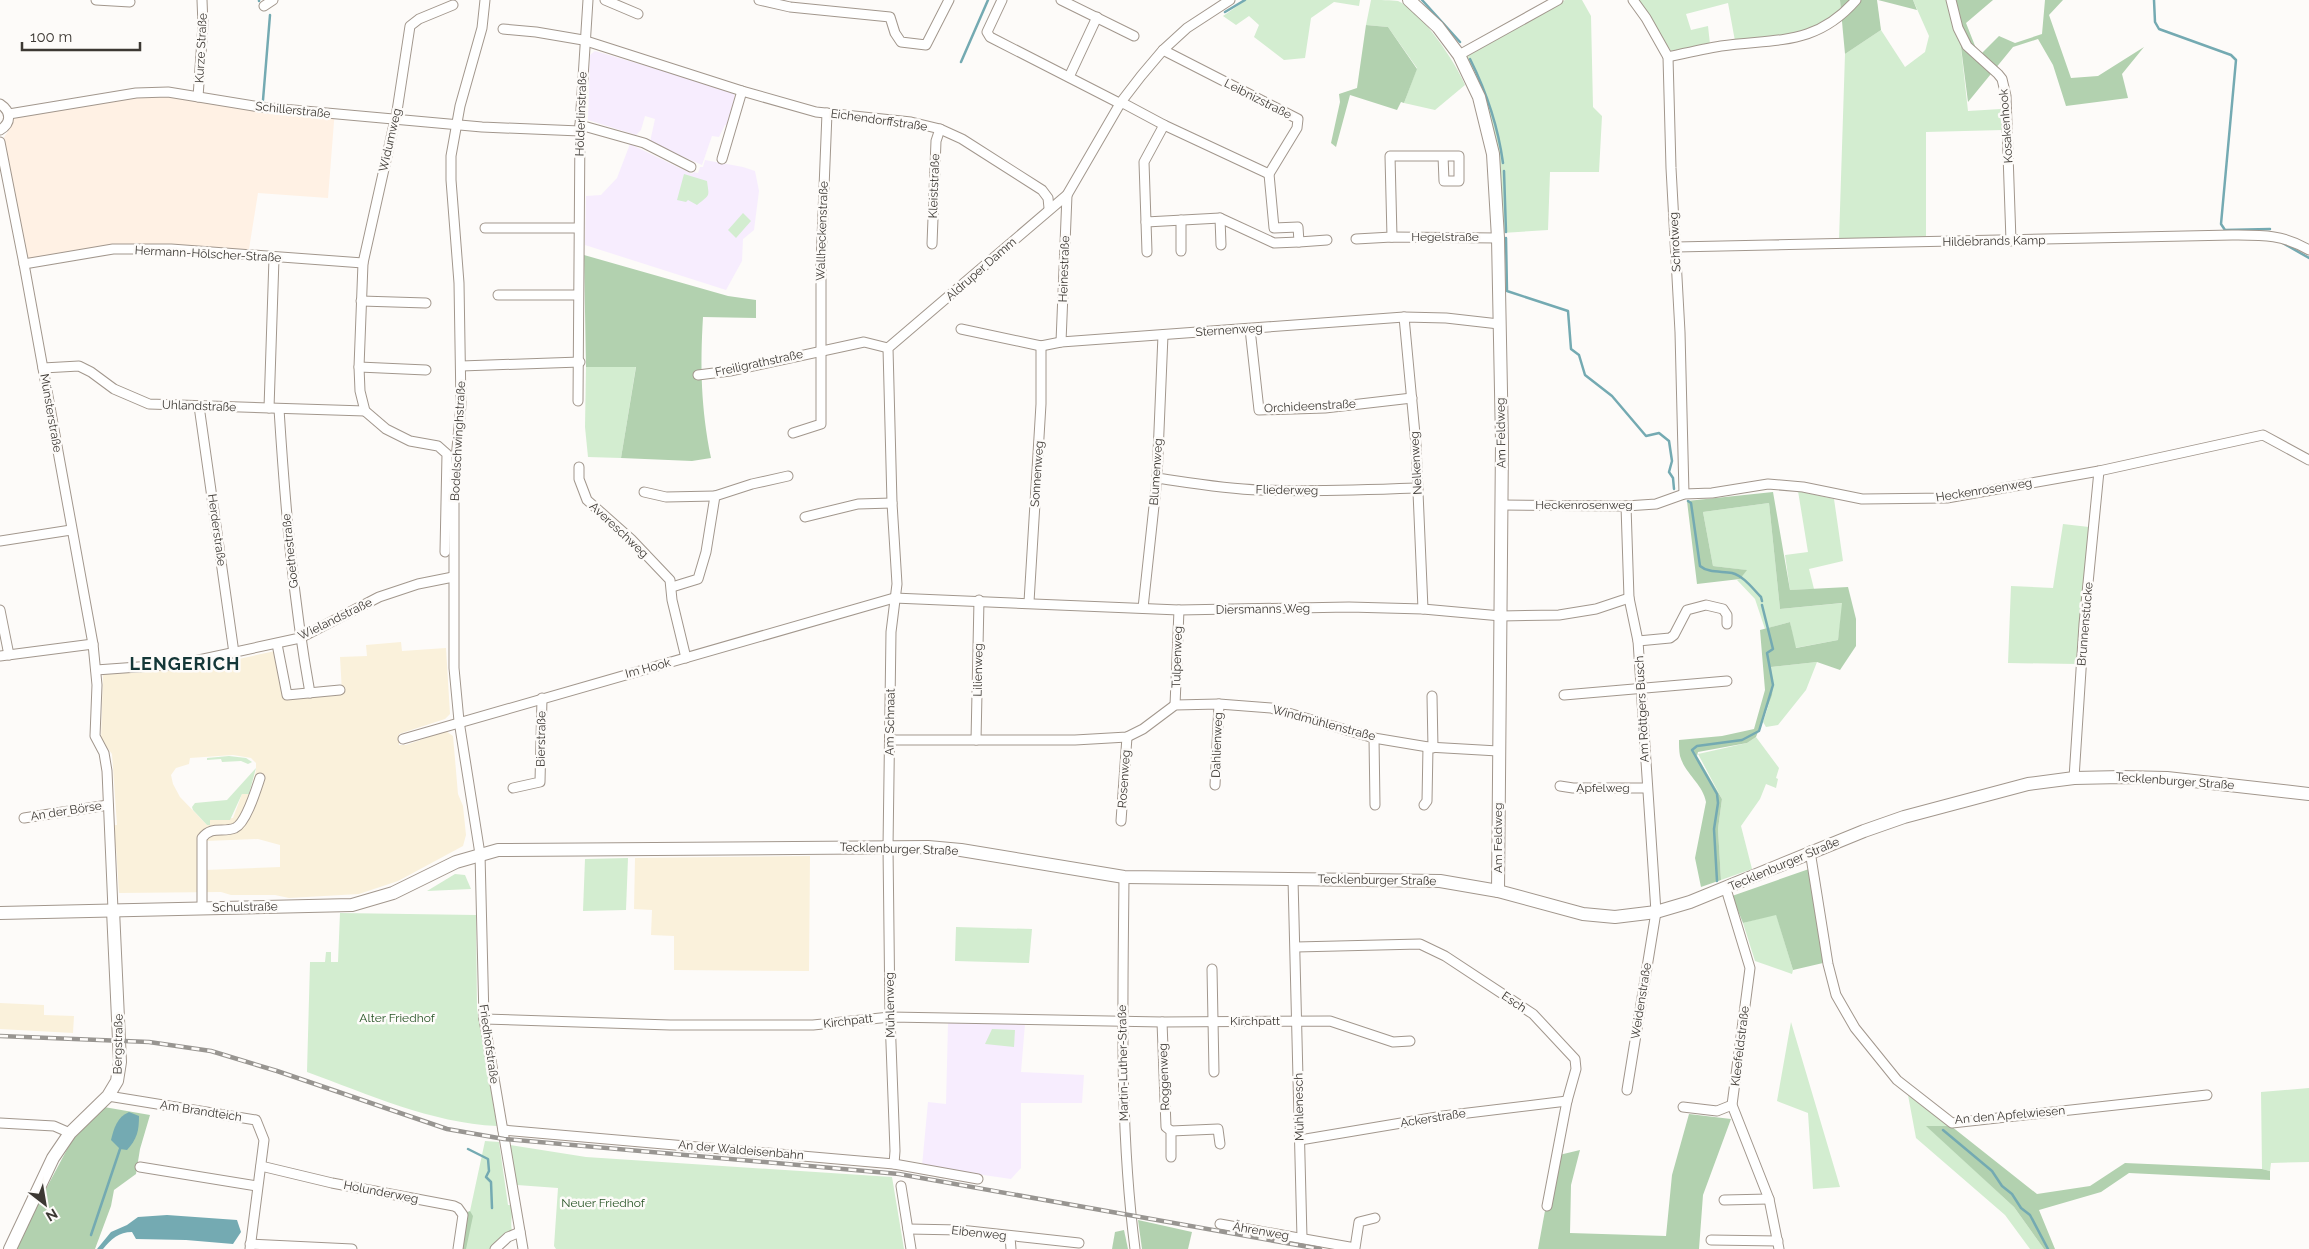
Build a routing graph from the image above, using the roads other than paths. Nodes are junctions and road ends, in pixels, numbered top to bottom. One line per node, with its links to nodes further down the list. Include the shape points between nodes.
1 (96, 0): 17 (street)
2 (202, 0): 30 (street, Kurze Straße)
3 (273, 0): 19 (street)
4 (485, 0): 36 (street, Bodelschwinghstraße, via 482,28)
5 (588, 0): 24 (street, Hölderlinstraße)
6 (604, 0): 20 (street)
7 (758, 0): 8 (street, via 790,7 890,17 901,42 926,45)
8 (949, 0)
9 (1002, 0): 28 (street, via 987,32 990,37)
10 (1061, 0): 21 (street)
11 (1230, 0): 25 (street, Aldruper Damm, via 1187,28)
12 (1409, 0): 26 (street, Am Feldweg, via 1438,27)
13 (1558, 0): 26 (street)
14 (1633, 0): 27 (street, Schrotweg)
15 (1856, 0): 27 (street, via 1832,22 1786,41 1722,46)
16 (1951, 0): 58 (street, Kosakenhook, via 1958,28 1967,46 2002,79 2006,96)
17 (130, 2)
18 (453, 5): 35 (street, Widumweg, via 410,26 398,112)
19 (264, 6)
20 (638, 14)
21 (1098, 17): 23 (street); 28 (street)
22 (503, 29): 24 (street, Eichendorffstraße)
23 (1134, 36)
24 (584, 40): 29 (street, Eichendorffstraße); 38 (street, Hölderlinstraße)
25 (1163, 50): 31 (street, Aldruper Damm); 45 (street, Leibnizstraße, via 1298,119 1297,128)
26 (1459, 55): 55 (street, Am Feldweg, via 1479,97 1492,154)
27 (1668, 57): 63 (street, Schrotweg)
28 (1069, 77): 31 (street)
29 (742, 91): 33 (street, Eichendorffstraße); 43 (street)
30 (198, 97): 34 (street, Schillerstraße, via 168,92 136,93); 35 (street, Schillerstraße, via 260,107)
31 (1121, 103): 37 (street); 46 (street, Aldruper Damm)
32 (0, 104): 34 (street)
33 (827, 113): 39 (street, Eichendorffstraße, via 911,122); 82 (street, Wallheckenstraße)
34 (8, 114): 40 (street, via 7,124)
35 (394, 119): 36 (street, Schillerstraße); 68 (street, Widumweg)
36 (456, 124): 38 (street, Schillerstraße); 84 (street, Bodelschwinghstraße, via 451,180)
37 (1164, 125): 45 (street); 50 (street, via 1144,162)
38 (580, 128): 44 (street, Schillerstraße, via 644,143); 52 (street, Hölderlinstraße)
39 (940, 129): 47 (street, Eichendorffstraße, via 962,139 1042,190 1048,198); 61 (street, Kleiststraße, via 936,141)
40 (0, 130)
41 (0, 142): 69 (street, Münsterstraße)
42 (1443, 156): 54 (street, Hegelstraße, via 1390,156)
43 (722, 159)
44 (691, 167)
45 (1269, 174): 53 (street)
46 (1067, 195): 47 (street, Aldruper Damm); 79 (street, Heinestraße)
47 (1049, 208): 81 (street, Aldruper Damm)
48 (1220, 218): 49 (street); 60 (street); 62 (street)
49 (1181, 220): 50 (street); 65 (street)
50 (1146, 222): 66 (street)
51 (485, 228): 52 (street)
52 (578, 228): 71 (street, Hölderlinstraße)
53 (1274, 228): 59 (street, via 1298,227); 60 (street)
54 (1392, 237): 55 (street, Hegelstraße); 56 (street, Hegelstraße)
55 (1498, 238): 75 (street, Am Feldweg)
56 (1356, 239)
57 (1327, 240): 59 (street)
58 (2011, 240): 63 (street, Hildebrands Kamp); 64 (street, Hildebrands Kamp, via 2274,235)
59 (1299, 242): 60 (street)
60 (1274, 243)
61 (932, 244)
62 (1221, 245)
63 (1676, 248): 102 (street, Schrotweg)
64 (2309, 250)
65 (1181, 251)
66 (1147, 252)
67 (274, 258): 68 (street, Hermann-Hölscher-Straße); 69 (street, Hermann-Hölscher-Straße, via 171,249 113,249); 92 (street, Goethestraße)
68 (364, 263): 72 (street, Widumweg)
69 (24, 264): 86 (street, Münsterstraße)
70 (498, 295): 71 (street)
71 (578, 295): 83 (street, Hölderlinstraße)
72 (361, 300): 73 (street); 85 (street, Widumweg)
73 (426, 303)
74 (1404, 317): 75 (street, Sternenweg); 77 (street, Sternenweg); 89 (street, Nelkenweg)
75 (1499, 324): 105 (street, Am Feldweg)
76 (961, 329): 80 (street, Sternenweg)
77 (1250, 329): 78 (street, Sternenweg); 89 (street, Orchideenstraße, via 1259,410 1325,408)
78 (1162, 335): 79 (street, Sternenweg); 99 (street, Blumenweg)
79 (1062, 342): 80 (street, Sternenweg)
80 (1041, 346): 116 (street, Sonnenweg, via 1041,404)
81 (888, 348): 82 (street, Freiligrathstraße, via 864,342); 104 (street)
82 (820, 350): 88 (street, Freiligrathstraße, via 730,371); 94 (street, Freiligrathstraße, via 821,424)
83 (580, 362): 84 (street); 90 (street, Hölderlinstraße)
84 (461, 366): 111 (street, Bodelschwinghstraße, via 462,405 454,481)
85 (359, 367): 87 (street); 93 (street, Widumweg)
86 (43, 368): 91 (street, Uhlandstraße, via 79,366 114,389 149,404); 108 (street, Münsterstraße)
87 (426, 370)
88 (698, 375)
89 (1412, 398): 100 (street, Nelkenweg)
90 (578, 401)
91 (199, 406): 92 (street, Uhlandstraße); 127 (street, Herderstraße)
92 (274, 409): 93 (street, Uhlandstraße); 123 (street, Goethestraße)
93 (365, 411): 110 (street, via 386,429 410,441 438,446 447,454)
94 (793, 432)
95 (2309, 460): 97 (street, Heckenrosenweg, via 2263,434)
96 (579, 467): 112 (street, Avereschweg, via 579,479 588,500 631,539 670,580)
97 (2099, 471): 102 (street, Heckenrosenweg, via 1948,498 1862,499 1803,487 1768,484 1712,494); 149 (street, Brunnenstücke, via 2084,624)
98 (788, 476): 103 (street)
99 (1157, 478): 100 (street, Fliederweg, via 1259,490); 117 (street, Blumenweg)
100 (1418, 488): 118 (street, Nelkenweg)
101 (644, 492): 103 (street, via 666,497)
102 (1684, 494): 106 (street, Heckenrosenweg, via 1656,504)
103 (715, 496): 112 (street, via 698,579)
104 (892, 502): 107 (street, via 858,504); 113 (street)
105 (1502, 505): 106 (street, Heckenrosenweg); 121 (street, Am Feldweg)
106 (1626, 506): 114 (street, Am Röttgers Busch)
107 (805, 517)
108 (71, 530): 109 (street); 125 (street, Münsterstraße)
109 (0, 541)
110 (445, 552)
111 (453, 577): 123 (street, Wielandstraße, via 379,597); 140 (street, Bodelschwinghstraße, via 454,668)
112 (672, 587): 129 (street, Avereschweg, via 672,600)
113 (894, 598): 115 (street, Diersmanns Weg); 129 (street, Im Hook); 144 (street, Am Schnaat)
114 (1629, 598): 121 (street, Diersmanns Weg, via 1596,609 1559,615); 124 (street, Am Röttgers Busch)
115 (979, 600): 116 (street, Diersmanns Weg); 145 (street, Lilienweg)
116 (1028, 602): 117 (street, Diersmanns Weg)
117 (1143, 608): 120 (street, Diersmanns Weg)
118 (1423, 609): 120 (street, Diersmanns Weg); 121 (street, Diersmanns Weg)
119 (0, 610): 128 (street)
120 (1179, 610): 139 (street, Tulpenweg)
121 (1501, 616): 147 (street, Am Feldweg)
122 (1727, 624): 124 (street, via 1724,610 1706,605 1687,610 1670,638)
123 (300, 638): 126 (street, Wielandstraße); 134 (street, Goethestraße)
124 (1638, 641): 132 (street, Am Röttgers Busch)
125 (93, 644): 128 (street); 130 (street, Münsterstraße)
126 (277, 644): 127 (street, Wielandstraße); 134 (street, via 287,696)
127 (234, 653): 130 (street, Wielandstraße, via 180,664)
128 (4, 655)
129 (686, 658): 137 (street, Im Hook)
130 (96, 670): 155 (street, Münsterstraße, via 95,736 105,757)
131 (1727, 681): 132 (street)
132 (1642, 689): 135 (street); 153 (street, Am Röttgers Busch)
133 (340, 690): 134 (street)
134 (310, 693)
135 (1564, 695)
136 (1432, 696): 146 (street)
137 (542, 698): 140 (street, Im Hook); 152 (street, Bierstraße, via 540,782)
138 (1219, 704): 139 (street, Windmühlenstraße); 142 (street, Windmühlenstraße, via 1271,708); 150 (street, Dahlienweg)
139 (1175, 705): 141 (street)
140 (459, 721): 143 (street, Im Hook); 162 (street, Bodelschwinghstraße)
141 (1127, 737): 145 (street); 159 (street, Rosenweg)
142 (1374, 738): 146 (street, Windmühlenstraße); 156 (street)
143 (403, 739)
144 (890, 740): 145 (street); 160 (street, Am Schnaat)
145 (976, 740)
146 (1431, 747): 147 (street, Windmühlenstraße); 157 (street)
147 (1498, 750): 166 (street, Am Feldweg)
148 (260, 778): 167 (street, via 243,821 235,828 209,830 202,838)
149 (2074, 778): 154 (street, Tecklenburger Straße, via 2167,778); 161 (street, Tecklenburger Straße, via 2028,784 1983,795 1904,817)
150 (1215, 785)
151 (1560, 786): 153 (street, Apfelweg)
152 (513, 788)
153 (1646, 788): 169 (street, Am Röttgers Busch)
154 (2309, 794)
155 (108, 805): 158 (street, An der Börse); 168 (street, Bergstraße)
156 (1375, 805)
157 (1424, 805)
158 (24, 818)
159 (1121, 821)
160 (888, 847): 162 (street, Tecklenburger Straße, via 513,850); 163 (street, Tecklenburger Straße, via 962,850); 173 (street, Mühlenweg)
161 (1810, 851): 165 (street, Tecklenburger Straße); 182 (street, An den Apfelwiesen, via 1836,995 1854,1028 1897,1080 1952,1123)
162 (480, 854): 167 (street, Schulstraße, via 456,862 392,894 352,905); 174 (street, Friedhofstraße)
163 (1124, 877): 164 (street, Tecklenburger Straße); 175 (street, Martin-Luther-Straße)
164 (1294, 879): 166 (street, Tecklenburger Straße, via 1440,881); 171 (street, Mühlenesch)
165 (1726, 889): 169 (street, Tecklenburger Straße); 185 (street, Kleefeldstraße, via 1750,968)
166 (1498, 891): 169 (street, Tecklenburger Straße, via 1583,914 1615,916)
167 (202, 908): 168 (street, Schulstraße)
168 (113, 910): 170 (street, Schulstraße); 183 (street, Bergstraße, via 120,1062 117,1081)
169 (1656, 912): 181 (street, Weidenstraße)
170 (0, 913)
171 (1296, 947): 178 (street, Mühlenesch); 184 (street, Esch, via 1420,944 1445,956 1533,1014 1575,1059 1576,1069)
172 (1212, 969): 176 (street)
173 (890, 1016): 174 (street, Kirchpatt, via 813,1025 670,1026); 175 (street, Kirchpatt); 194 (street, Mühlenweg)
174 (484, 1019): 188 (street, Friedhofstraße)
175 (1122, 1021): 177 (street, Kirchpatt); 220 (street, Martin-Luther-Straße, via 1124,1127)
176 (1212, 1021): 177 (street, Kirchpatt); 178 (street, Kirchpatt); 180 (street, Kirchpatt)
177 (1162, 1022): 189 (street, Roggenweg, via 1166,1126)
178 (1298, 1022): 179 (street, Kirchpatt, via 1330,1021 1393,1042); 191 (street, Mühlenesch)
179 (1410, 1042)
180 (1214, 1072)
181 (1627, 1090)
182 (2207, 1095)
183 (108, 1096): 190 (street, Bergstraße); 195 (street, Am Brandteich, via 256,1120 264,1140)
184 (1567, 1102): 191 (street, Ackerstraße, via 1443,1116); 202 (street, Esch)
185 (1732, 1105): 186 (street, via 1717,1111); 200 (street, Kleefeldstraße)
186 (1683, 1107)
187 (0, 1123): 190 (street, via 54,1126)
188 (503, 1130): 194 (street, An der Waldeisenbahn); 206 (street, Friedhofstraße)
189 (1171, 1131): 192 (street, via 1218,1129); 193 (street, Roggenweg)
190 (70, 1133): 213 (street, Bergstraße, via 52,1158)
191 (1300, 1140): 208 (street, Mühlenesch)
192 (1220, 1144)
193 (1171, 1157)
194 (894, 1164): 197 (street, An der Waldeisenbahn)
195 (261, 1166): 198 (street, Am Brandteich); 215 (street, Holunderweg, via 454,1206 463,1215)
196 (140, 1167): 198 (street)
197 (978, 1179)
198 (257, 1186): 212 (street, Am Brandteich)
199 (901, 1186): 205 (street)
200 (1769, 1199): 201 (street); 211 (street, Kleefeldstraße)
201 (1724, 1200)
202 (1547, 1206)
203 (1375, 1218): 208 (street, via 1359,1222 1355,1248)
204 (1220, 1224): 208 (street, Ährenweg)
205 (908, 1229): 207 (street, Eibenweg, via 960,1230); 218 (street)
206 (520, 1232): 216 (street, via 508,1237); 217 (street, Friedhofstraße)
207 (1010, 1237): 210 (street, Eibenweg); 219 (street)
208 (1302, 1238)
209 (1711, 1240): 211 (street)
210 (1079, 1243)
211 (1778, 1245)
212 (250, 1247): 214 (street)
213 (10, 1249)
214 (352, 1249)
215 (458, 1249)
216 (495, 1249)
217 (523, 1249)
218 (911, 1249)
219 (1012, 1249)
220 (1135, 1249)

